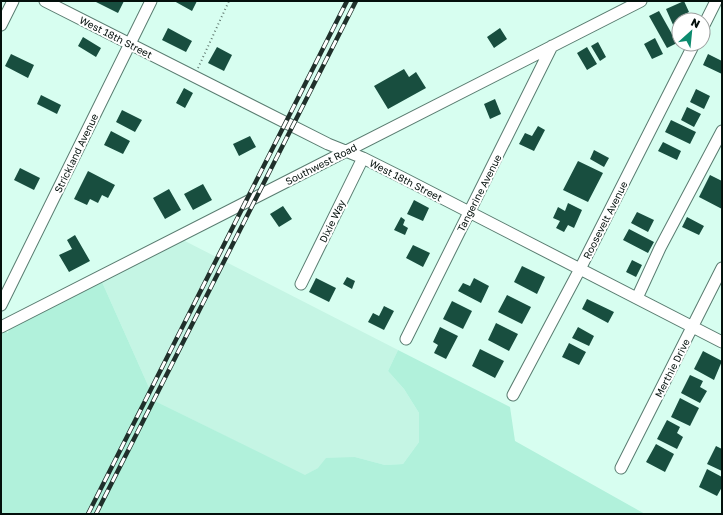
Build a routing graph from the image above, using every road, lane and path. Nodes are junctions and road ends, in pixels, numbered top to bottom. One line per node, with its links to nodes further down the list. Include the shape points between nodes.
1 (13, 1): 8 (street)
2 (45, 1): 9 (street, West 18th Street)
3 (151, 1): 9 (street, Strickland Avenue)
4 (229, 1): 12 (path)
5 (641, 1): 10 (street, Southwest Road)
6 (716, 1): 7 (street)
7 (710, 12)
8 (1, 24)
9 (130, 44): 12 (street, West 18th Street); 21 (street, Strickland Avenue)
10 (552, 46): 14 (street, Southwest Road); 16 (street, Tangerine Avenue)
11 (690, 52): 18 (street, Roosevelt Avenue)
12 (194, 77): 14 (street, West 18th Street)
13 (722, 131): 20 (street, via 660,248)
14 (346, 152): 15 (street, West 18th Street); 22 (street, Southwest Road)
15 (363, 158): 16 (street, West 18th Street); 19 (street, Dixie Way)
16 (469, 213): 18 (street, West 18th Street); 24 (street, Tangerine Avenue)
17 (722, 268): 23 (street, Merthie Drive)
18 (580, 269): 20 (street, West 18th Street); 26 (street, Roosevelt Avenue)
19 (301, 284)
20 (637, 298): 23 (street, West 18th Street)
21 (1, 305)
22 (2, 325)
23 (693, 327): 25 (street, West 18th Street); 27 (street, Merthie Drive)
24 (406, 339)
25 (722, 342)
26 (513, 396)
27 (621, 468)

